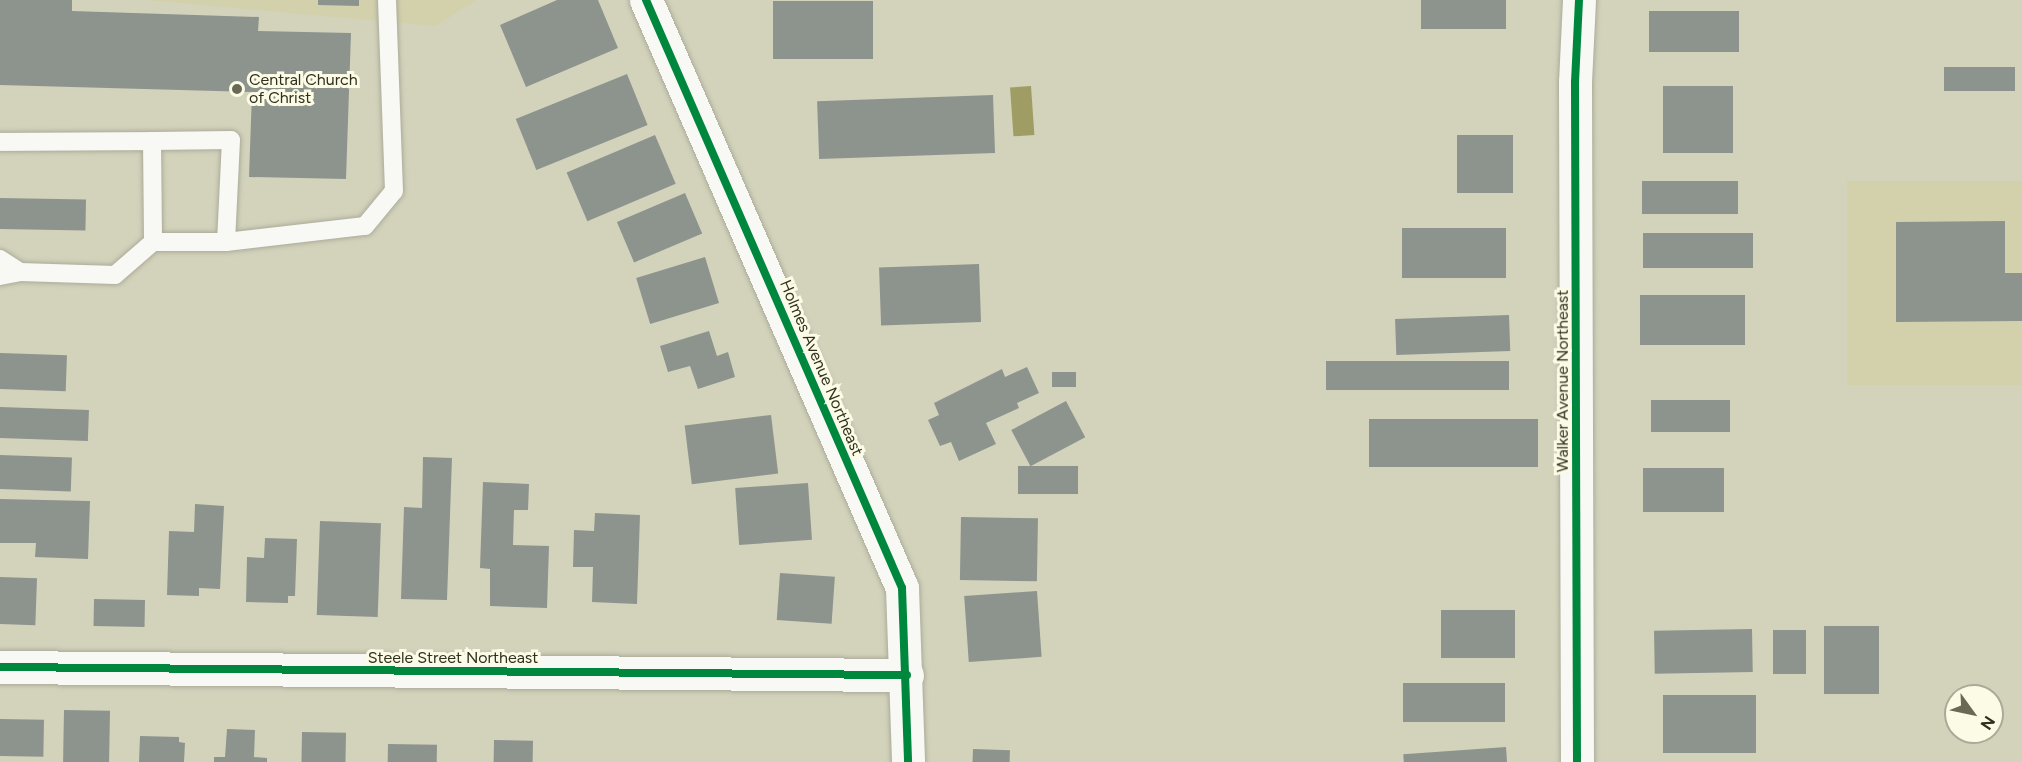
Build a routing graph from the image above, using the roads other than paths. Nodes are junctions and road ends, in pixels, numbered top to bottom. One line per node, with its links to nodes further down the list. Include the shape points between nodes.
1 (387, 0): 7 (lane, via 393,191 365,226)
2 (646, 0): 12 (street, Holmes Avenue Northeast, via 902,588)
3 (1579, 0): 14 (street, Walker Avenue Northeast, via 1575,82)
4 (152, 141): 5 (lane); 6 (lane); 7 (lane, via 231,140)
5 (0, 142)
6 (153, 242): 7 (lane); 9 (lane, via 115,275)
7 (226, 242)
8 (0, 259): 9 (lane)
9 (20, 272): 10 (lane)
10 (0, 276)
11 (0, 668): 12 (street, Steele Street Northeast)
12 (907, 675): 13 (street, Holmes Avenue Northeast)
13 (908, 762)
14 (1577, 762)

